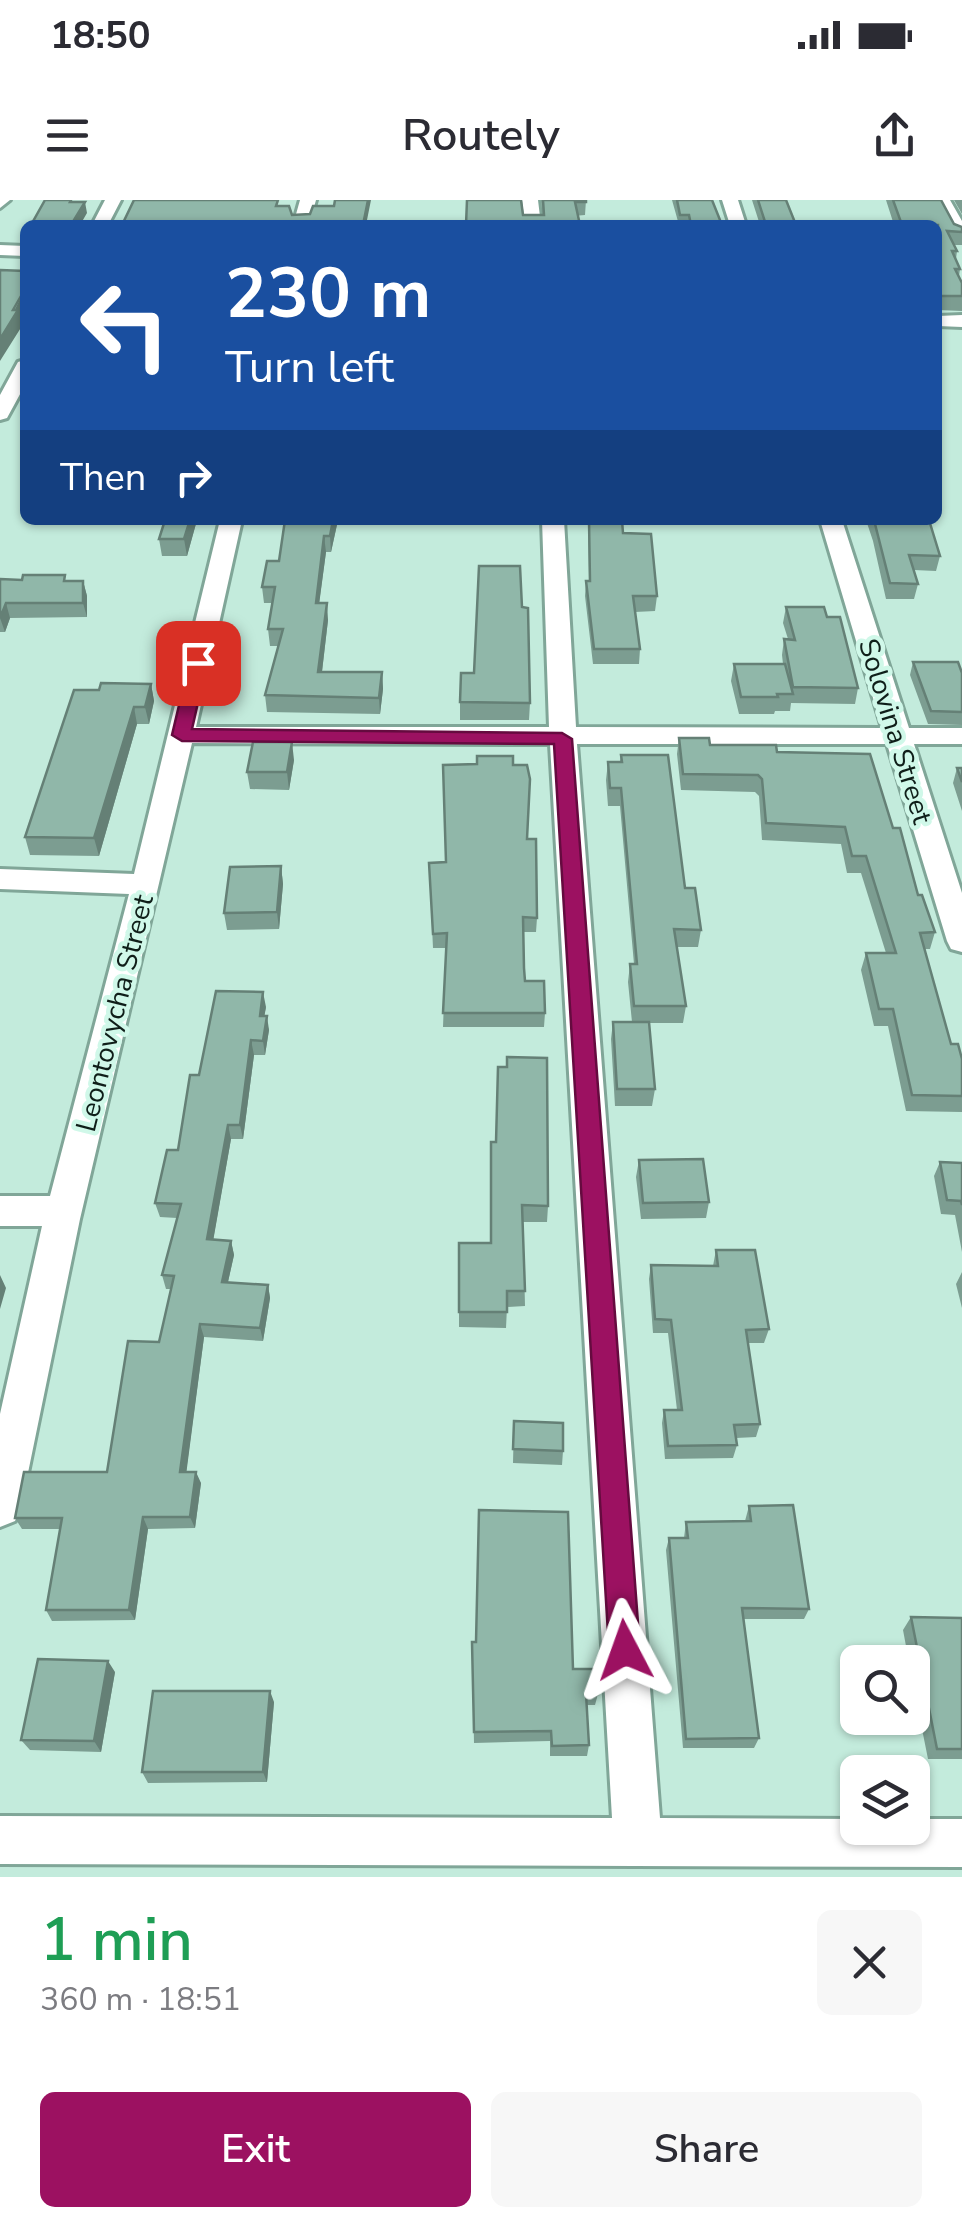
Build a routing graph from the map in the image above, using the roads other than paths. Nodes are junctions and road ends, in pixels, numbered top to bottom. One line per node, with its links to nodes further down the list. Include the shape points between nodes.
1 (942, 200): 2 (street)
2 (962, 236)
3 (20, 376): 4 (street)
4 (0, 414)
5 (230, 525): 8 (street, Leontovycha Street)
6 (553, 525): 11 (street)
7 (832, 525): 10 (street, Solovina Street)
8 (182, 735): 11 (street); 13 (street, Leontovycha Street)
9 (962, 736): 10 (street)
10 (898, 737): 11 (street); 14 (street, Solovina Street)
11 (562, 739): 19 (street)
12 (0, 879): 13 (street)
13 (146, 885): 16 (street, Leontovycha Street)
14 (962, 941)
15 (0, 1211): 16 (street)
16 (64, 1211): 17 (street, Leontovycha Street)
17 (0, 1507)
18 (0, 1840): 19 (street)
19 (638, 1842): 20 (street)
20 (962, 1843)

